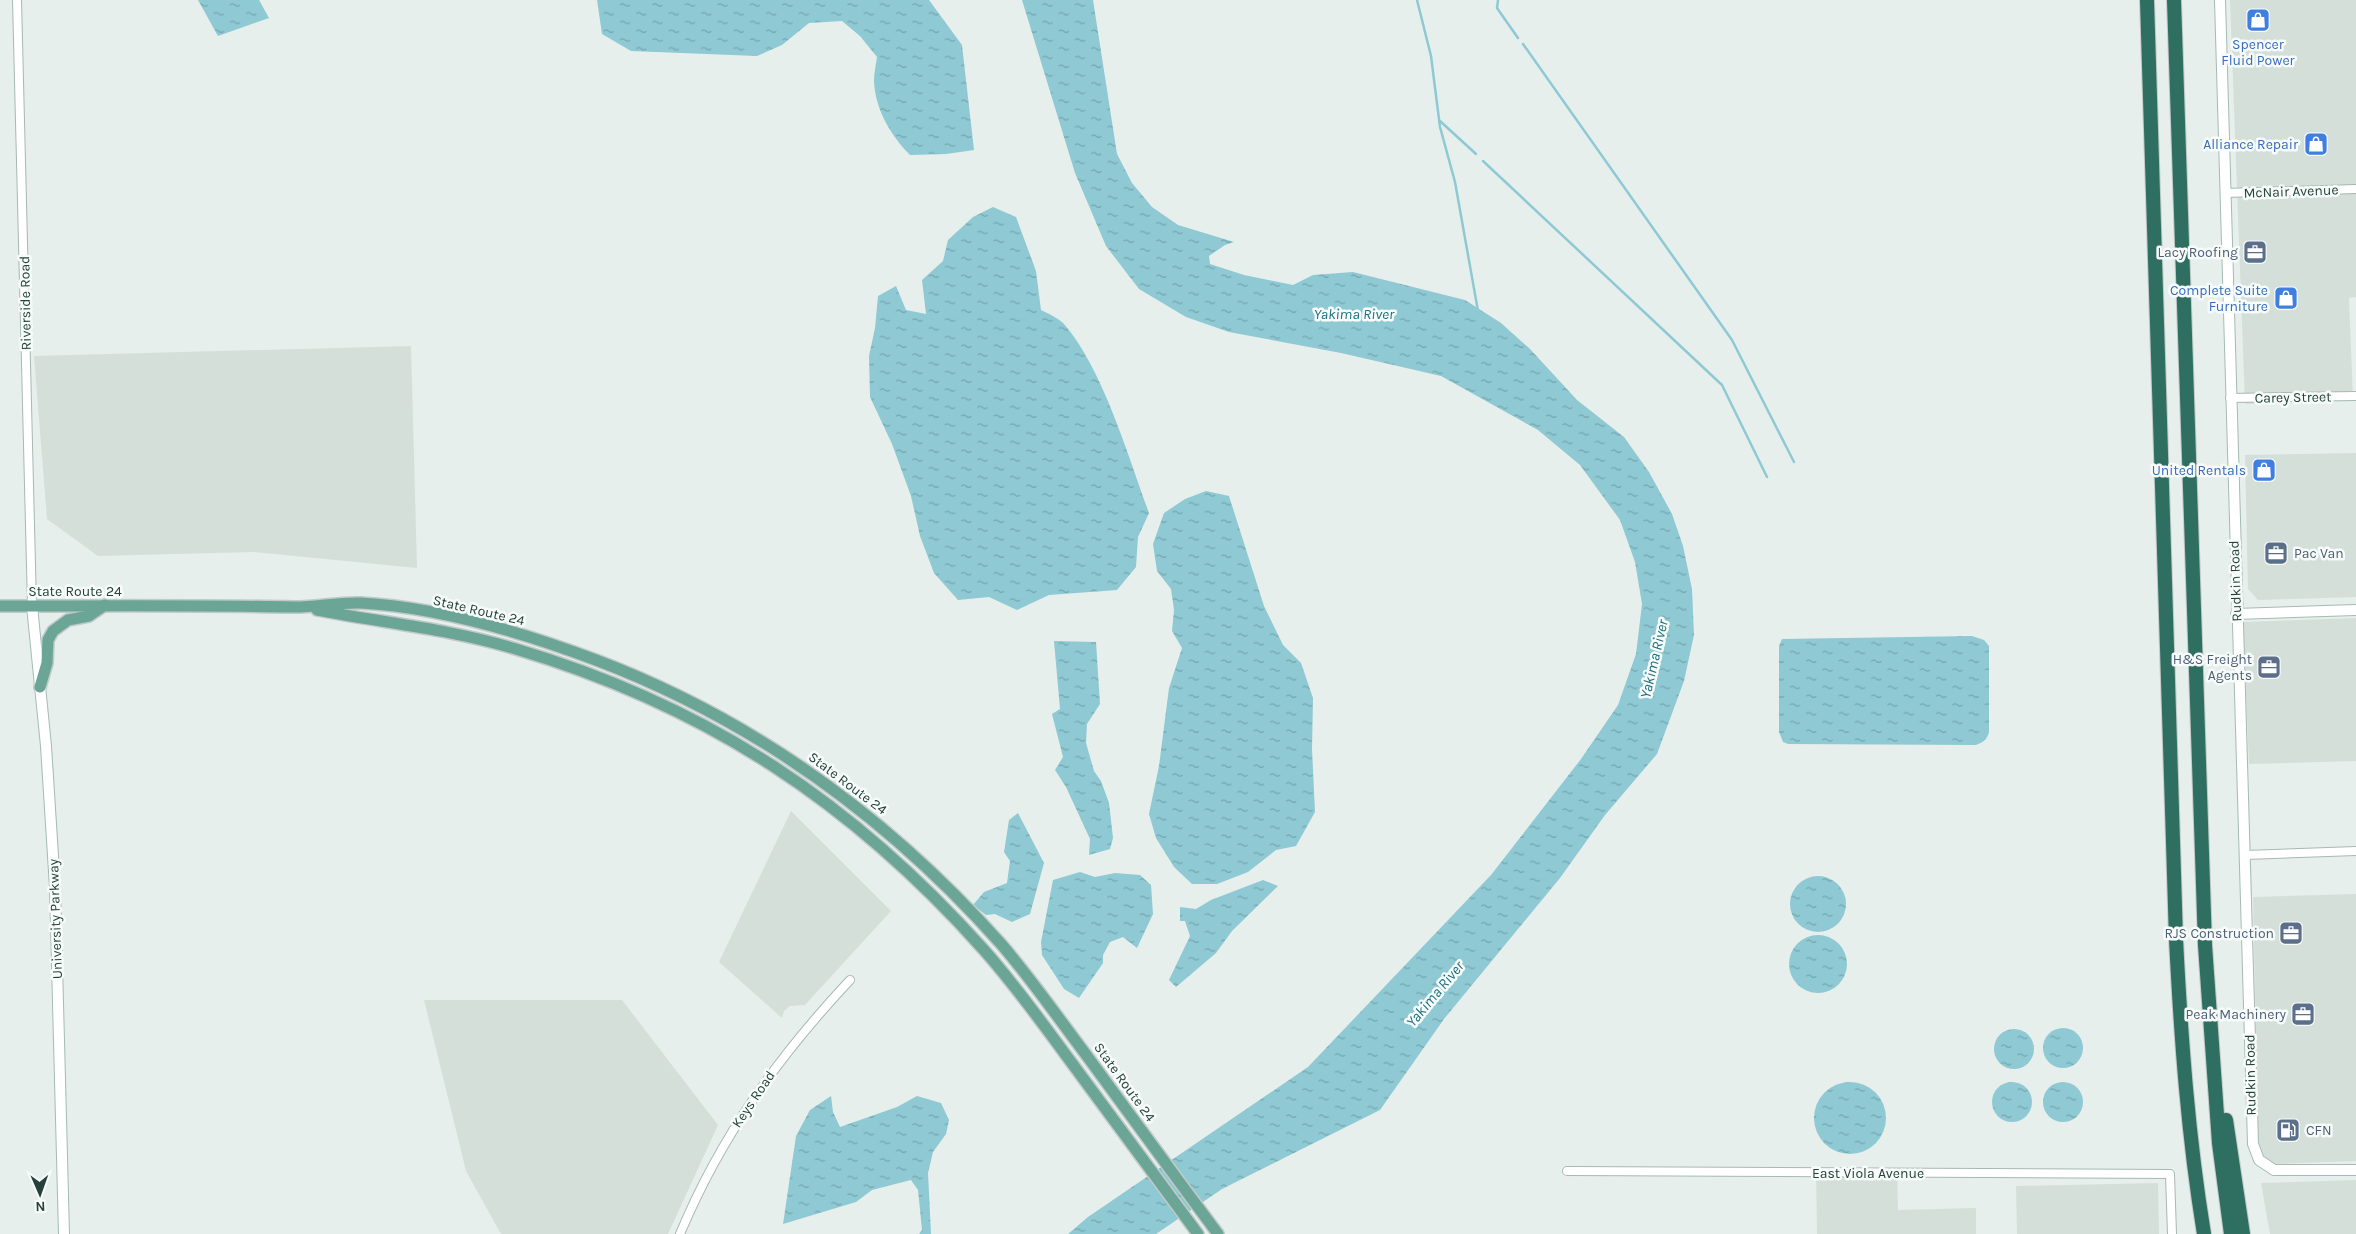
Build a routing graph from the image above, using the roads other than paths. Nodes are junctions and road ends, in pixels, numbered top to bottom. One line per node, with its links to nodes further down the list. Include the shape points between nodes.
1 (17, 0): 11 (street, Riverside Road)
2 (2147, 0): 22 (highway, via 2176,949 2181,1054)
3 (2174, 0): 18 (highway)
4 (2220, 0): 6 (street, Rudkin Road)
5 (2356, 189): 6 (street, McNair Avenue)
6 (2225, 193): 8 (street, Rudkin Road)
7 (2356, 396): 8 (street, Carey Street)
8 (2230, 398): 14 (street, Rudkin Road)
9 (106, 605): 11 (main road, State Route 24); 12 (main road, State Route 24); 15 (main road, via 89,616 68,620 53,631 48,640 47,663)
10 (0, 606): 11 (main road, State Route 24)
11 (32, 606): 15 (street, University Parkway)
12 (301, 607): 25 (main road, State Route 24, via 431,628 562,663 702,723 798,782 876,841 985,952 1025,1000); 26 (main road, State Route 24, via 359,603 451,617 540,640 652,683 718,716 799,764 872,819 938,878 1020,968)
13 (2356, 610): 14 (street)
14 (2236, 614): 17 (street, Rudkin Road)
15 (40, 687): 23 (street, University Parkway, via 55,887)
16 (2356, 851): 17 (street)
17 (2245, 855): 20 (street, Rudkin Road, via 2254,1152 2259,1160 2274,1170 2285,1172)
18 (2205, 945): 30 (highway, via 2218,1143); 31 (highway, via 2216,1007 2228,1136)
19 (850, 980): 24 (street, Keys Road, via 779,1061 740,1119 714,1162)
20 (2356, 1170)
21 (1567, 1171): 27 (street, East Viola Avenue, via 2170,1174)
22 (2194, 1171): 28 (highway); 29 (highway)
23 (64, 1234)
24 (680, 1234)
25 (1198, 1234)
26 (1218, 1234)
27 (2172, 1234)
28 (2198, 1234)
29 (2204, 1234)
30 (2231, 1234)
31 (2243, 1234)

